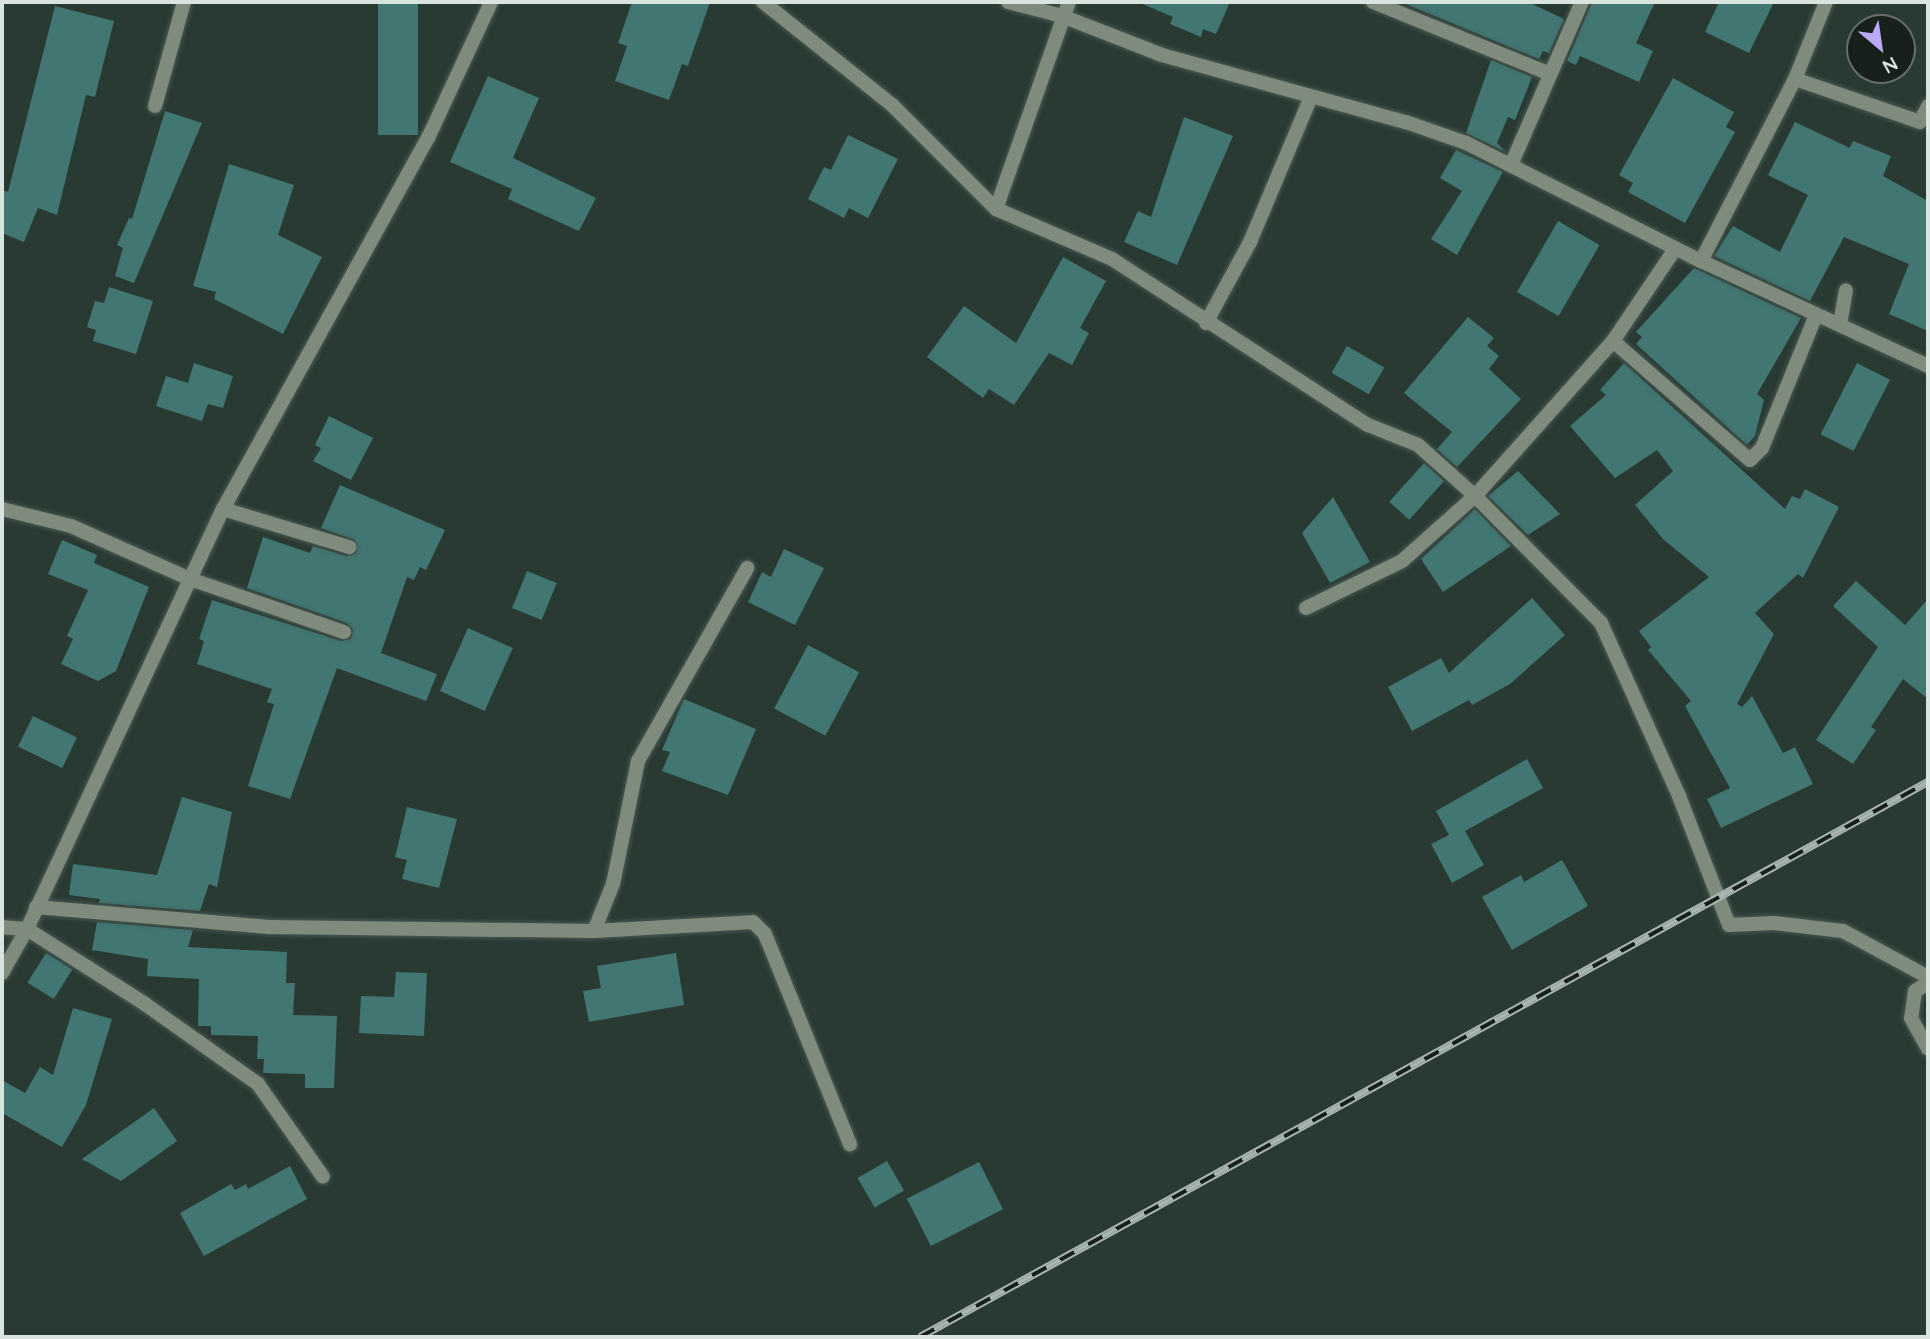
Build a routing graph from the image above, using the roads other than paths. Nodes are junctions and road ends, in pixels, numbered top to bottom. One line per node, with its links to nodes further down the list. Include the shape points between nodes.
1 (184, 2): 13 (street)
2 (491, 2): 27 (street, via 428,138)
3 (763, 2): 16 (street, via 892,105)
4 (1008, 2): 9 (street)
5 (1069, 2): 9 (street)
6 (1373, 2): 10 (street)
7 (1582, 2): 10 (street)
8 (1826, 2): 11 (street)
9 (1062, 16): 12 (street, via 1162,55); 16 (street)
10 (1550, 74): 15 (street)
11 (1795, 79): 14 (street, via 1920,122); 18 (street)
12 (1311, 97): 15 (street, via 1406,122); 21 (street, via 1250,242)
13 (155, 106)
14 (1928, 106)
15 (1511, 164): 17 (street)
16 (996, 209): 21 (street, via 1112,259)
17 (1675, 249): 18 (street); 23 (street)
18 (1700, 261): 20 (street)
19 (1846, 291): 22 (street)
20 (1816, 316): 22 (street); 23 (street, via 1762,448 1750,460)
21 (1206, 323): 25 (street, via 1368,425 1418,445)
22 (1840, 324): 24 (street)
23 (1614, 341): 25 (street)
24 (1928, 366)
25 (1475, 496): 31 (street, via 1402,561); 38 (street, via 1601,623 1679,796 1729,925 1786,923 1843,932)
26 (2, 509): 30 (street, via 71,526)
27 (223, 509): 28 (street); 30 (street)
28 (349, 547)
29 (747, 568): 36 (street, via 638,761 613,884)
30 (190, 579): 32 (street); 33 (street)
31 (1306, 608)
32 (344, 632)
33 (36, 907): 35 (street); 36 (street, via 270,927)
34 (2, 927): 35 (street)
35 (27, 929): 37 (street); 42 (street, via 258,1084)
36 (594, 931): 41 (street, via 753,922 765,934)
37 (2, 973)
38 (1928, 976)
39 (1928, 983): 40 (street, via 1915,991 1911,1018)
40 (1928, 1049)
41 (849, 1144)
42 (323, 1177)

